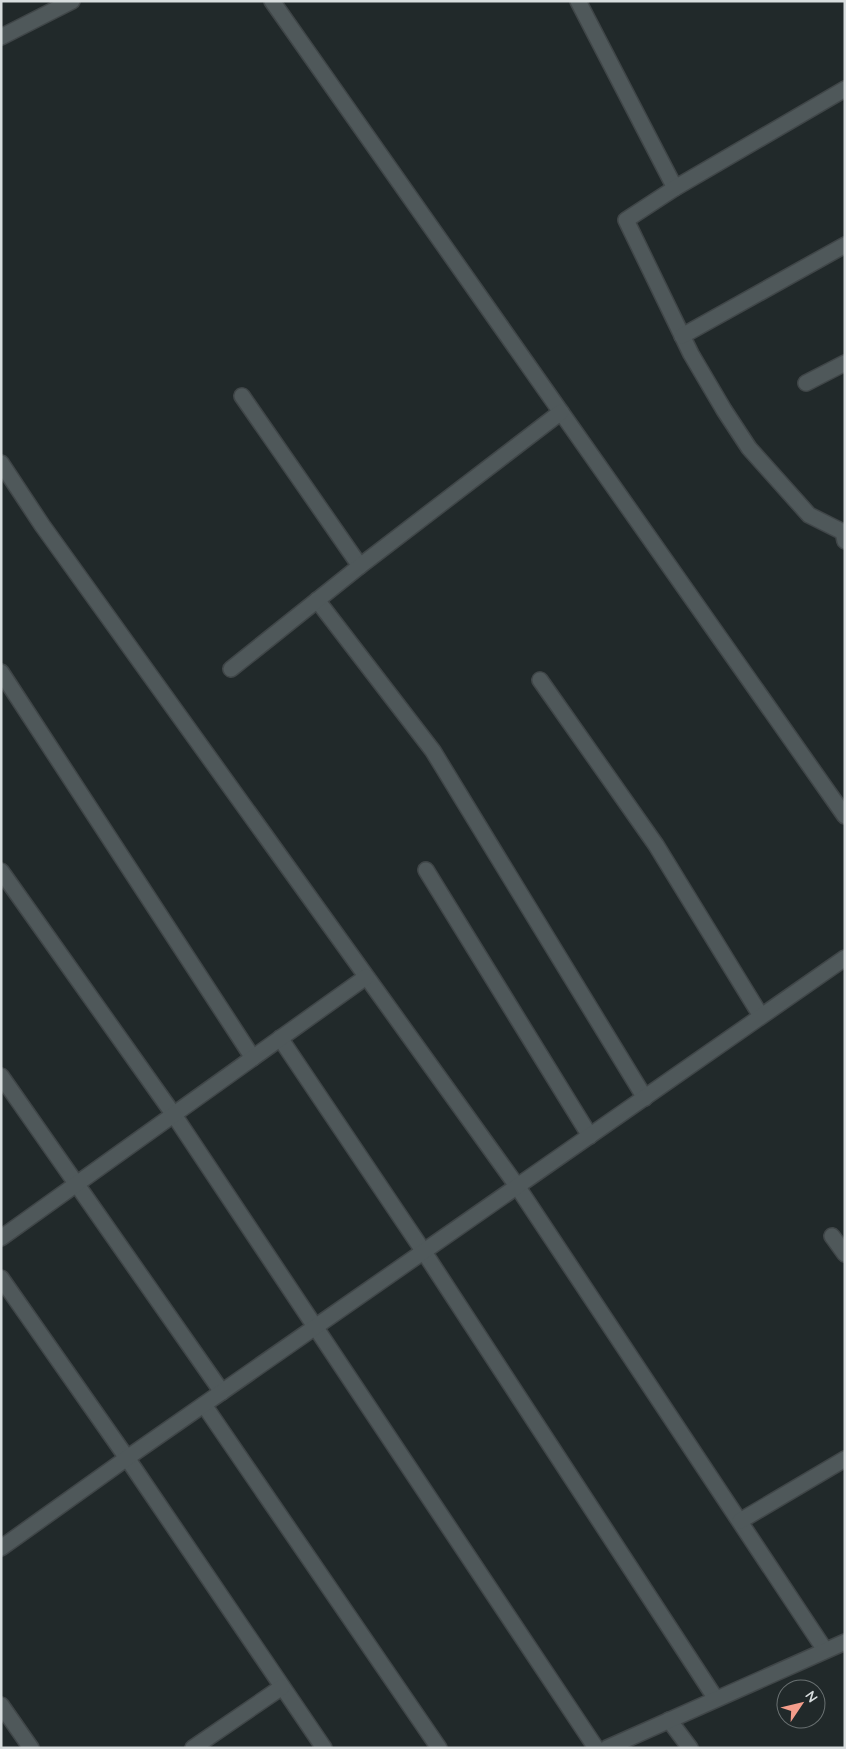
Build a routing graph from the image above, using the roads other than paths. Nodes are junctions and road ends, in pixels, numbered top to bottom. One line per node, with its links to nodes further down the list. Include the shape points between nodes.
1 (72, 1): 4 (street)
2 (272, 1): 12 (street)
3 (578, 1): 6 (street)
4 (1, 37)
5 (845, 89): 6 (street)
6 (675, 188): 8 (street, via 626,220)
7 (845, 245): 8 (street)
8 (682, 336): 14 (street, via 748,448 809,515 843,532)
9 (845, 363): 10 (street)
10 (806, 383)
11 (242, 396): 15 (street)
12 (561, 412): 15 (street); 20 (street)
13 (1, 463): 24 (street)
14 (845, 541)
15 (360, 566): 16 (street)
16 (316, 600): 17 (street); 29 (street, via 433,751)
17 (231, 669)
18 (1, 672): 27 (street)
19 (540, 680): 25 (street, via 656,845)
20 (845, 816)
21 (426, 870): 31 (street)
22 (1, 871): 30 (street)
23 (845, 958): 25 (street)
24 (366, 976): 26 (street); 33 (street)
25 (761, 1016): 29 (street)
26 (280, 1038): 27 (street); 36 (street)
27 (253, 1058): 30 (street)
28 (1, 1076): 32 (street)
29 (645, 1098): 31 (street)
30 (174, 1115): 32 (street); 39 (street)
31 (590, 1136): 33 (street)
32 (76, 1185): 35 (street); 40 (street)
33 (517, 1186): 36 (street); 44 (street)
34 (832, 1236): 37 (street)
35 (1, 1238)
36 (424, 1252): 39 (street); 49 (street)
37 (845, 1254)
38 (1, 1278): 42 (street)
39 (316, 1327): 40 (street); 56 (street)
40 (222, 1392): 41 (street)
41 (204, 1404): 42 (street); 55 (street)
42 (128, 1458): 45 (street); 48 (street)
43 (845, 1459): 44 (street)
44 (740, 1521): 47 (street)
45 (1, 1548)
46 (845, 1642): 47 (street)
47 (825, 1650): 49 (street)
48 (282, 1687): 53 (street); 54 (street)
49 (716, 1699): 51 (street)
50 (1, 1705): 52 (street)
51 (670, 1720): 57 (street); 58 (street)
52 (31, 1748)
53 (193, 1748)
54 (324, 1748)
55 (439, 1748)
56 (596, 1748)
57 (607, 1748)
58 (690, 1748)

